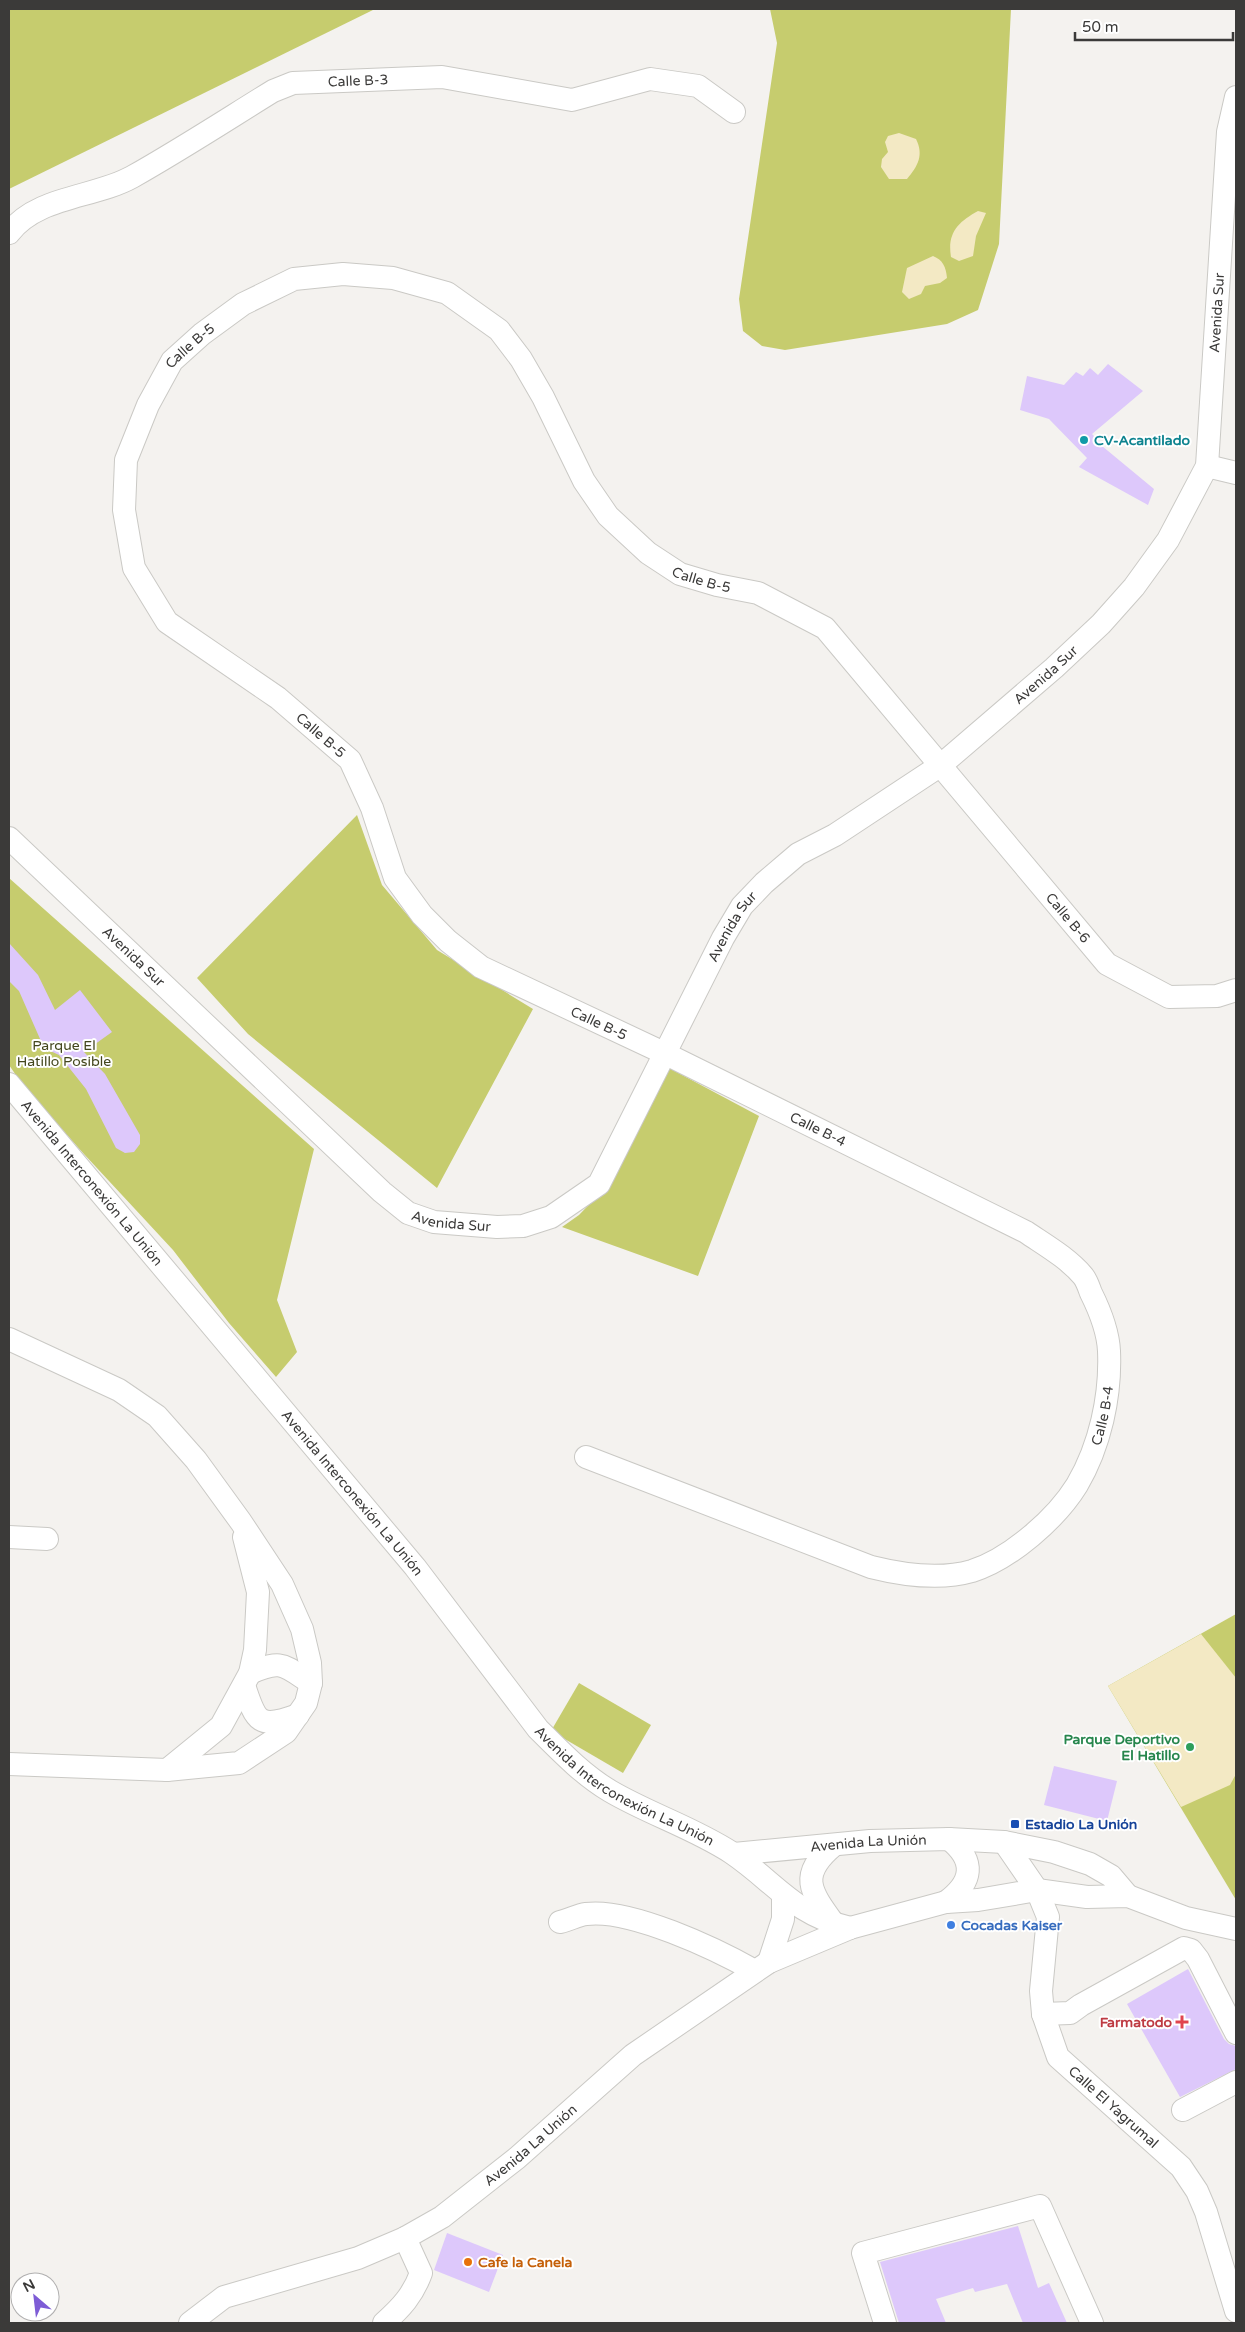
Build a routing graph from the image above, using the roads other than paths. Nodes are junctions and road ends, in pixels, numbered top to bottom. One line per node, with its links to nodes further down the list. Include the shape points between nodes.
1 (1236, 98): 4 (street, Avenida Sur, via 1228,132)
2 (734, 112): 3 (street, Calle B-3, via 698,86 650,79 572,100 442,77 293,83 273,91 130,178 35,211)
3 (9, 233)
4 (1207, 466): 5 (street); 6 (street, Avenida Sur, via 1168,540 1102,624)
5 (1236, 473)
6 (941, 765): 8 (street, Calle B-6, via 1107,964 1169,998 1217,996); 9 (street, Avenida Sur, via 835,835 798,854 742,906); 9 (street, Calle B-5, via 825,628 758,593 680,574 648,554 608,516 584,481 543,396 521,359 499,330 447,293 393,278 353,274 294,279 243,304 172,361 148,405 126,460 124,510 134,568 167,622 278,698 350,760 372,808 395,878 422,915 448,941 481,967)
7 (9, 838): 9 (street, Avenida Sur, via 382,1192 408,1213 434,1222 523,1226 551,1217 599,1184)
8 (1236, 990)
9 (666, 1054): 12 (street, Calle B-4, via 1026,1232 1058,1253 1083,1276 1102,1314 1109,1350 1102,1424 1076,1486 1031,1537 1002,1558 972,1571 941,1574 901,1575 871,1567)
10 (9, 1084): 24 (street, Avenida Interconexión La Unión, via 415,1567 538,1729 571,1761 610,1790)
11 (9, 1339): 13 (street, via 120,1390 157,1416 196,1460)
12 (586, 1456)
13 (241, 1522): 16 (street, via 258,1592 255,1650); 17 (street, via 282,1584 302,1629)
14 (9, 1537): 15 (street)
15 (48, 1539)
16 (247, 1679): 17 (street, via 271,1664 288,1667); 18 (street, via 252,1710 260,1719 274,1724); 20 (street, via 221,1726)
17 (311, 1683): 18 (street)
18 (300, 1714): 20 (street, via 286,1732 239,1762)
19 (9, 1764): 20 (street)
20 (166, 1770)
21 (949, 1839): 22 (street, Avenida La Unión); 23 (street, Avenida La Unión, via 870,1841); 28 (street, via 960,1848 969,1870 966,1884)
22 (1004, 1842): 25 (street, Calle El Yagrumal); 27 (street, Avenida La Unión, via 1054,1852 1090,1864 1111,1876)
23 (834, 1846): 24 (street, Avenida La Unión); 30 (street, via 820,1857 811,1877 813,1892)
24 (734, 1854): 26 (street)
25 (1037, 1890): 27 (street, Avenida La Unión, via 1087,1897); 28 (street, Avenida La Unión); 33 (street, Calle El Yagrumal, via 1048,1918 1042,1991)
26 (783, 1896): 30 (street, via 813,1916); 32 (street, via 783,1919)
27 (1128, 1896): 31 (street, Avenida La Unión, via 1186,1918)
28 (946, 1902): 30 (street, Avenida La Unión)
29 (560, 1922): 32 (street, via 586,1914 611,1914 640,1921)
30 (842, 1926): 32 (street, Avenida La Unión)
31 (1236, 1930)
32 (762, 1966): 37 (street, Avenida La Unión, via 633,2055 510,2164 442,2217)
33 (1044, 2014): 34 (street, via 1070,2013 1184,1948 1191,1950 1198,1959); 38 (street, Calle El Yagrumal, via 1058,2057 1181,2167 1197,2190)
34 (1236, 2033)
35 (1236, 2082): 36 (street)
36 (1183, 2110)
37 (405, 2238): 39 (street, Avenida La Unión, via 358,2258 224,2297); 40 (street, via 421,2273 414,2292)
38 (1236, 2311)
39 (190, 2323)
40 (384, 2323)
41 (885, 2323): 42 (street, via 863,2253 1040,2206)
42 (1092, 2323)

